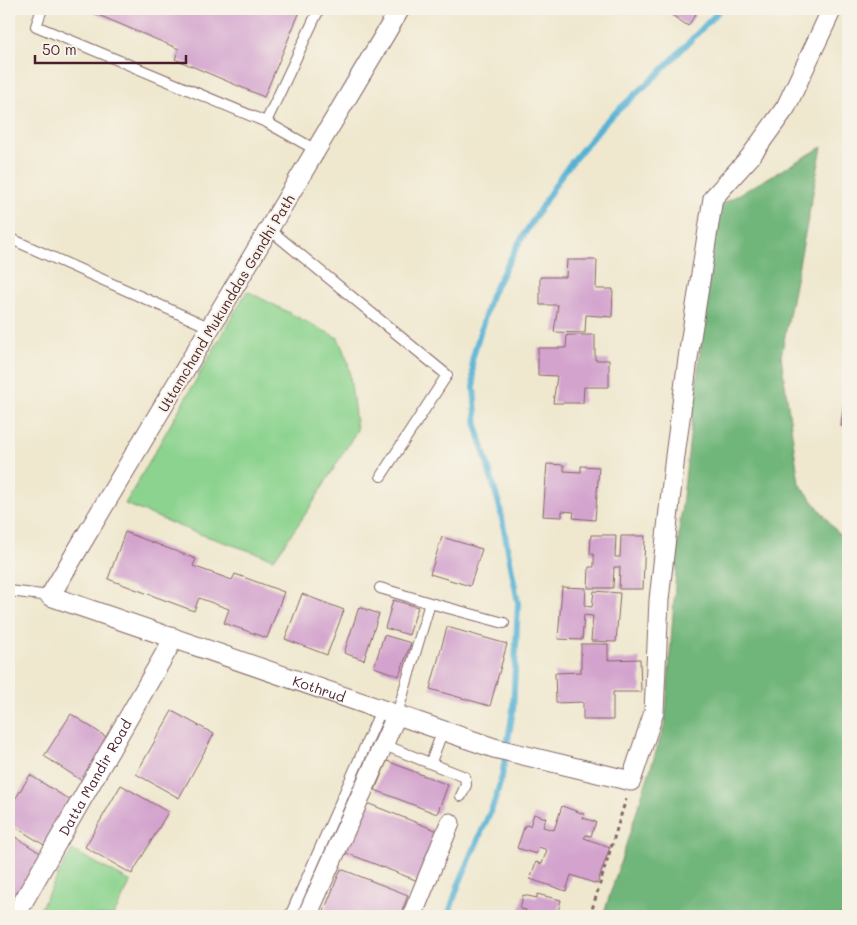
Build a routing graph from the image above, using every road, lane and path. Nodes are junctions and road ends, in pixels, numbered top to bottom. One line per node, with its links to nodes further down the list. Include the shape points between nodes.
1 (42, 9): 5 (lane, via 36,26)
2 (319, 9): 5 (lane)
3 (400, 9): 6 (street, Uttamchand Mukunddas Gandhi Path)
4 (832, 9): 21 (street, via 786,107 750,157 713,198 674,466 659,600 654,712)
5 (266, 122): 6 (lane)
6 (316, 150): 7 (street, Uttamchand Mukunddas Gandhi Path)
7 (270, 229): 9 (street, Uttamchand Mukunddas Gandhi Path); 10 (lane, via 447,375)
8 (9, 238): 9 (lane)
9 (212, 328): 13 (street, Uttamchand Mukunddas Gandhi Path)
10 (381, 476)
11 (380, 588): 14 (lane)
12 (9, 590): 13 (lane, Kothrud)
13 (50, 596): 16 (street, Kothrud)
14 (430, 603): 15 (lane); 17 (lane)
15 (504, 623)
16 (174, 638): 17 (street, Kothrud); 24 (street, Datta Mandir Road)
17 (390, 711): 18 (street, Kothrud); 19 (street); 25 (lane)
18 (443, 730): 20 (lane); 21 (street, Kothrud, via 494,748)
19 (384, 745): 20 (lane); 26 (street)
20 (431, 762): 22 (lane, via 465,777 466,785)
21 (631, 781): 28 (path)
22 (461, 796)
23 (450, 823): 27 (street)
24 (15, 916)
25 (290, 916)
26 (307, 916)
27 (412, 916)
28 (590, 916)

